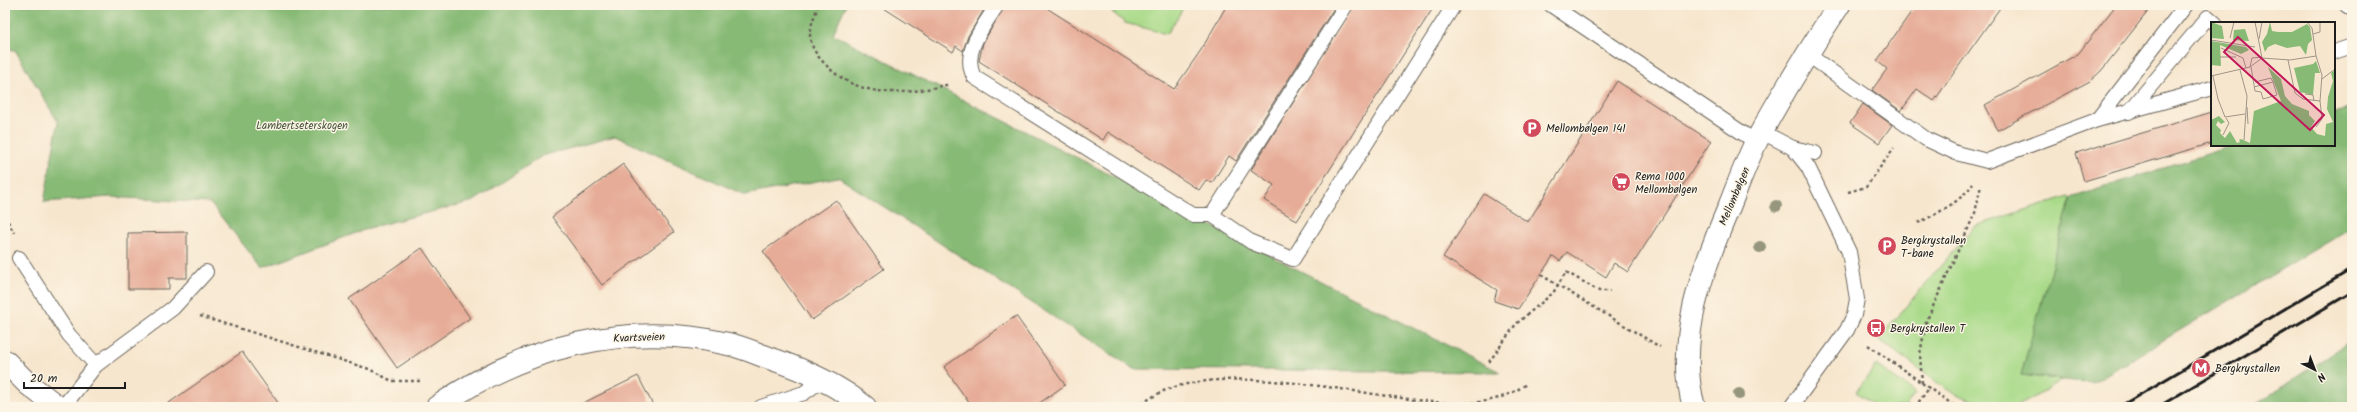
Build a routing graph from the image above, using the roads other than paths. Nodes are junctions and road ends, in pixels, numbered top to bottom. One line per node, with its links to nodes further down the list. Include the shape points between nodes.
1 (997, 5): 19 (lane, via 976,37 971,52 970,70 974,77 1193,215)
2 (1346, 5): 19 (lane)
3 (1454, 5): 19 (lane, via 1293,259 1251,242)
4 (1551, 5): 16 (lane)
5 (1839, 5): 12 (street, Mellombølgen)
6 (2186, 5): 15 (lane)
7 (2346, 5): 8 (lane)
8 (2352, 9)
9 (2214, 22): 14 (lane, via 2208,17)
10 (2352, 46): 11 (lane)
11 (2335, 52)
12 (1807, 54): 15 (lane, via 1926,139 1956,153 1987,162); 16 (street, Mellombølgen)
13 (2211, 88): 14 (lane)
14 (2129, 112): 15 (lane)
15 (2097, 120)
16 (1759, 137): 17 (lane); 30 (street, Mellombølgen, via 1717,235 1696,295 1688,362)
17 (1793, 148): 18 (lane); 31 (lane, via 1803,158 1816,180 1849,252 1856,299 1854,315 1847,330)
18 (1815, 153)
19 (1212, 215)
20 (18, 258): 23 (lane, via 69,335)
21 (206, 272): 23 (lane, via 173,308)
22 (5, 361): 25 (street, via 28,384)
23 (96, 366): 26 (lane)
24 (822, 380): 27 (street, Kvartsveien, via 798,368 729,344 659,334 602,338 556,347 518,361 458,392); 28 (lane, via 804,393); 29 (street, Kvartsveien)
25 (58, 407)
26 (63, 407)
27 (437, 407)
28 (761, 407)
29 (865, 407)
30 (1694, 407)
31 (1791, 407)

